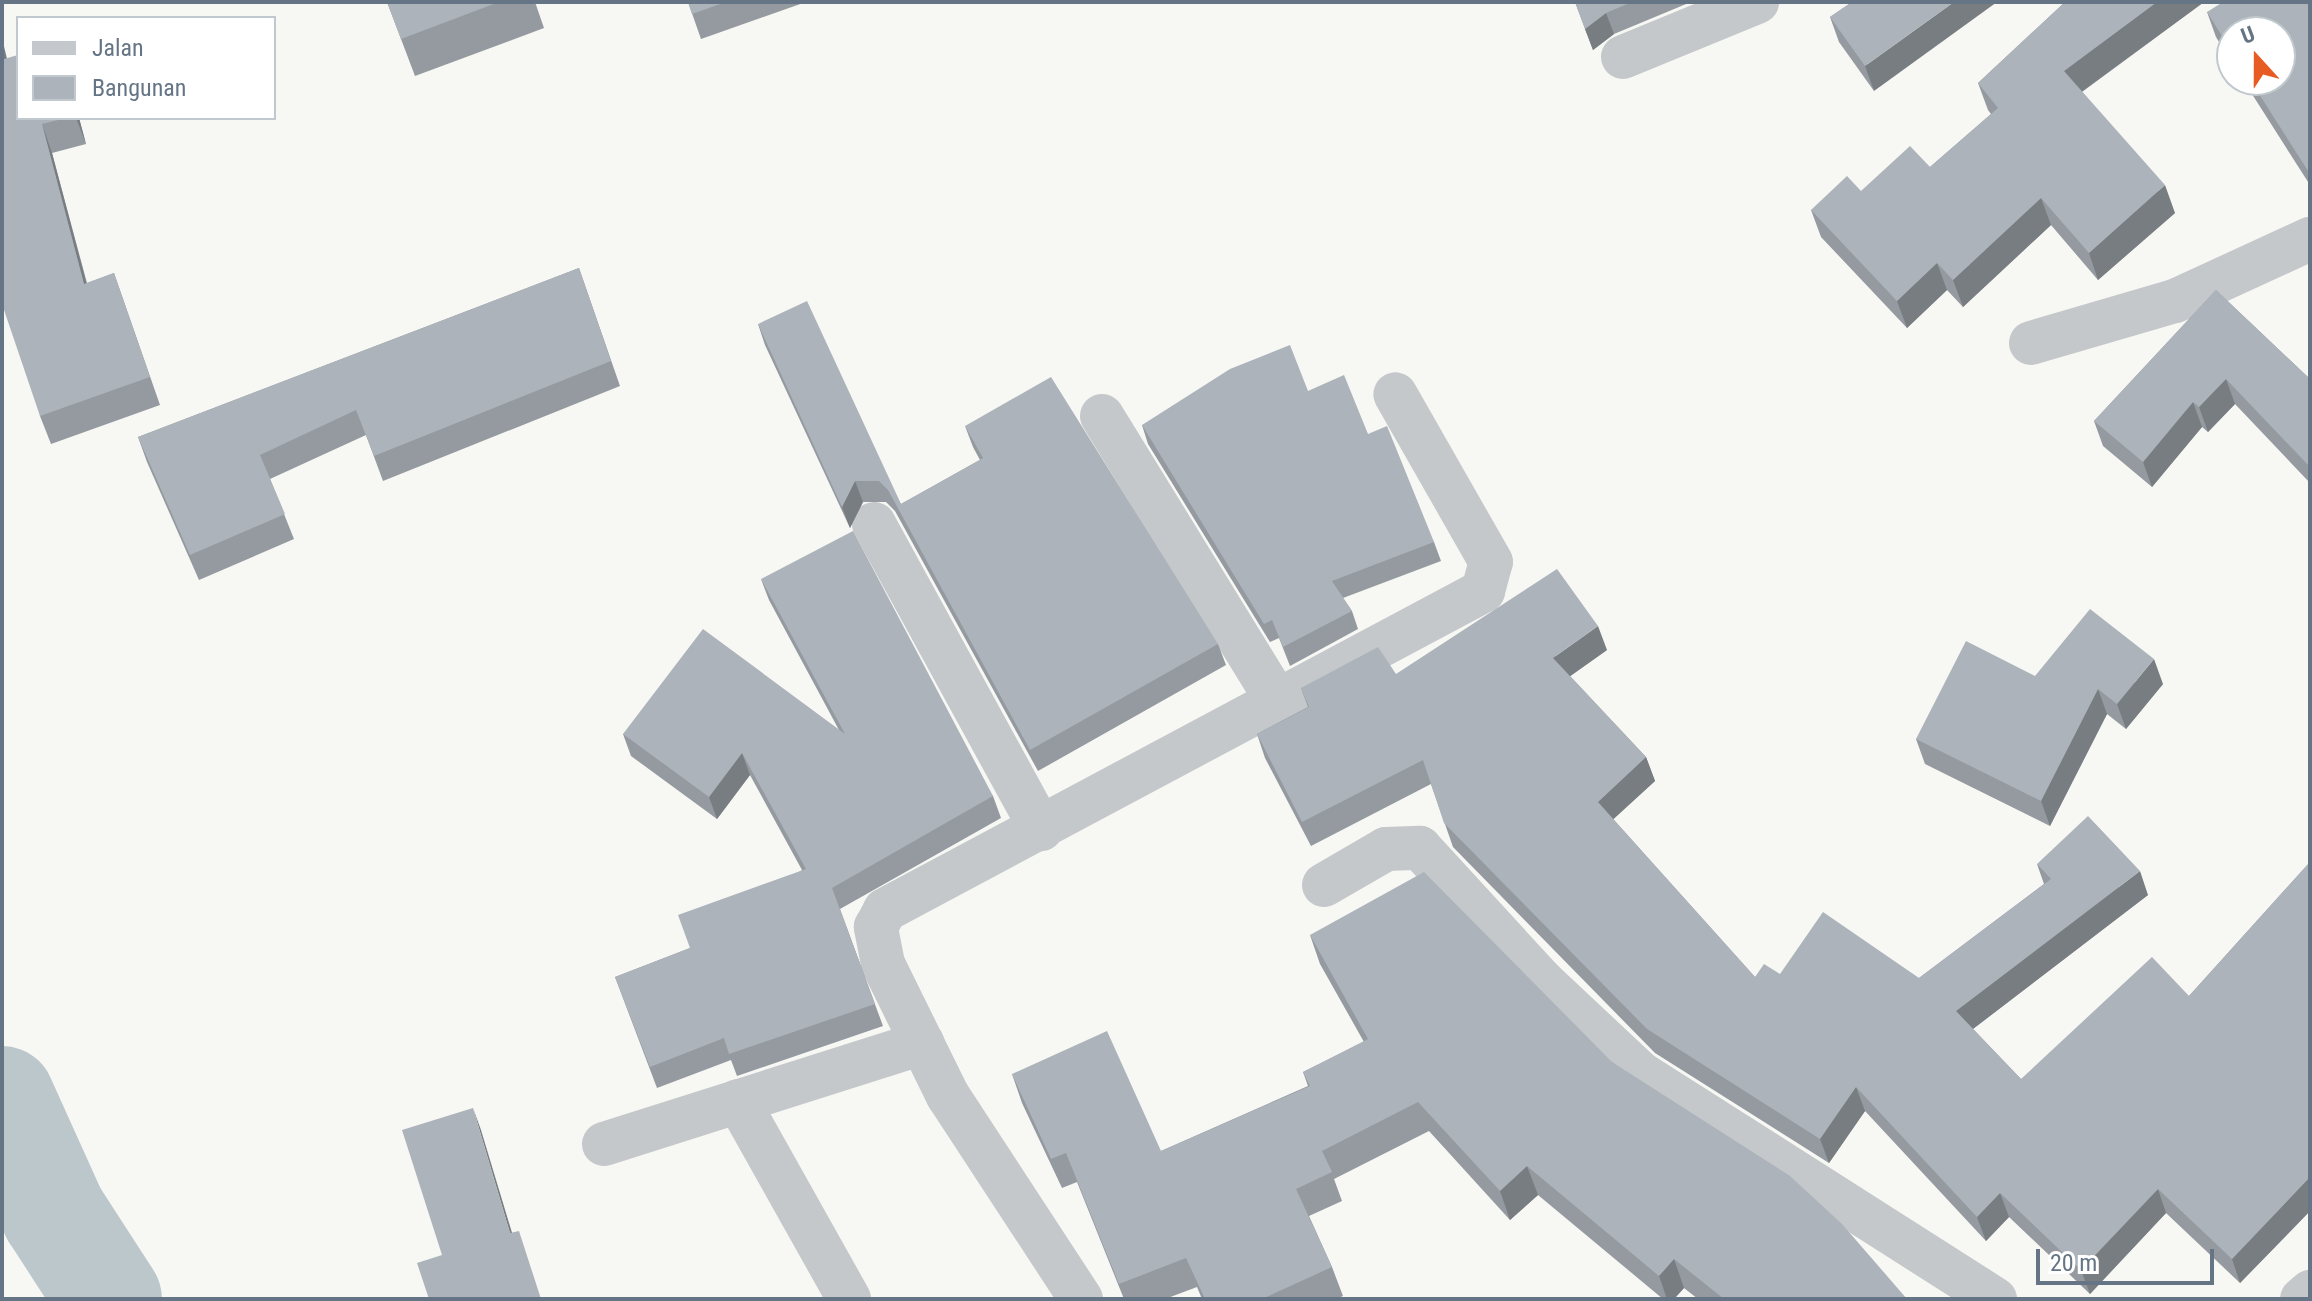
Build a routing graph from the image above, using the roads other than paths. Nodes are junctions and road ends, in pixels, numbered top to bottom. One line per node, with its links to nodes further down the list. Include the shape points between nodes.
1 (1757, 2): 2 (street)
2 (1623, 57)
3 (2310, 239): 4 (street, via 2175,301)
4 (2031, 343)
5 (1395, 394): 8 (street, via 1471,519 1491,562 1490,581 1470,599)
6 (1102, 416): 8 (street)
7 (874, 524): 9 (street)
8 (1277, 701): 9 (street)
9 (1041, 829): 11 (street, via 879,918 878,949)
10 (1324, 885): 17 (street, via 1386,849 1420,848 1541,980 1640,1073)
11 (922, 1043): 12 (street); 16 (street, via 948,1096)
12 (738, 1101): 13 (street); 15 (street)
13 (604, 1144)
14 (2310, 1292): 18 (street)
15 (849, 1299)
16 (1081, 1299)
17 (1995, 1299)
18 (2302, 1299)

